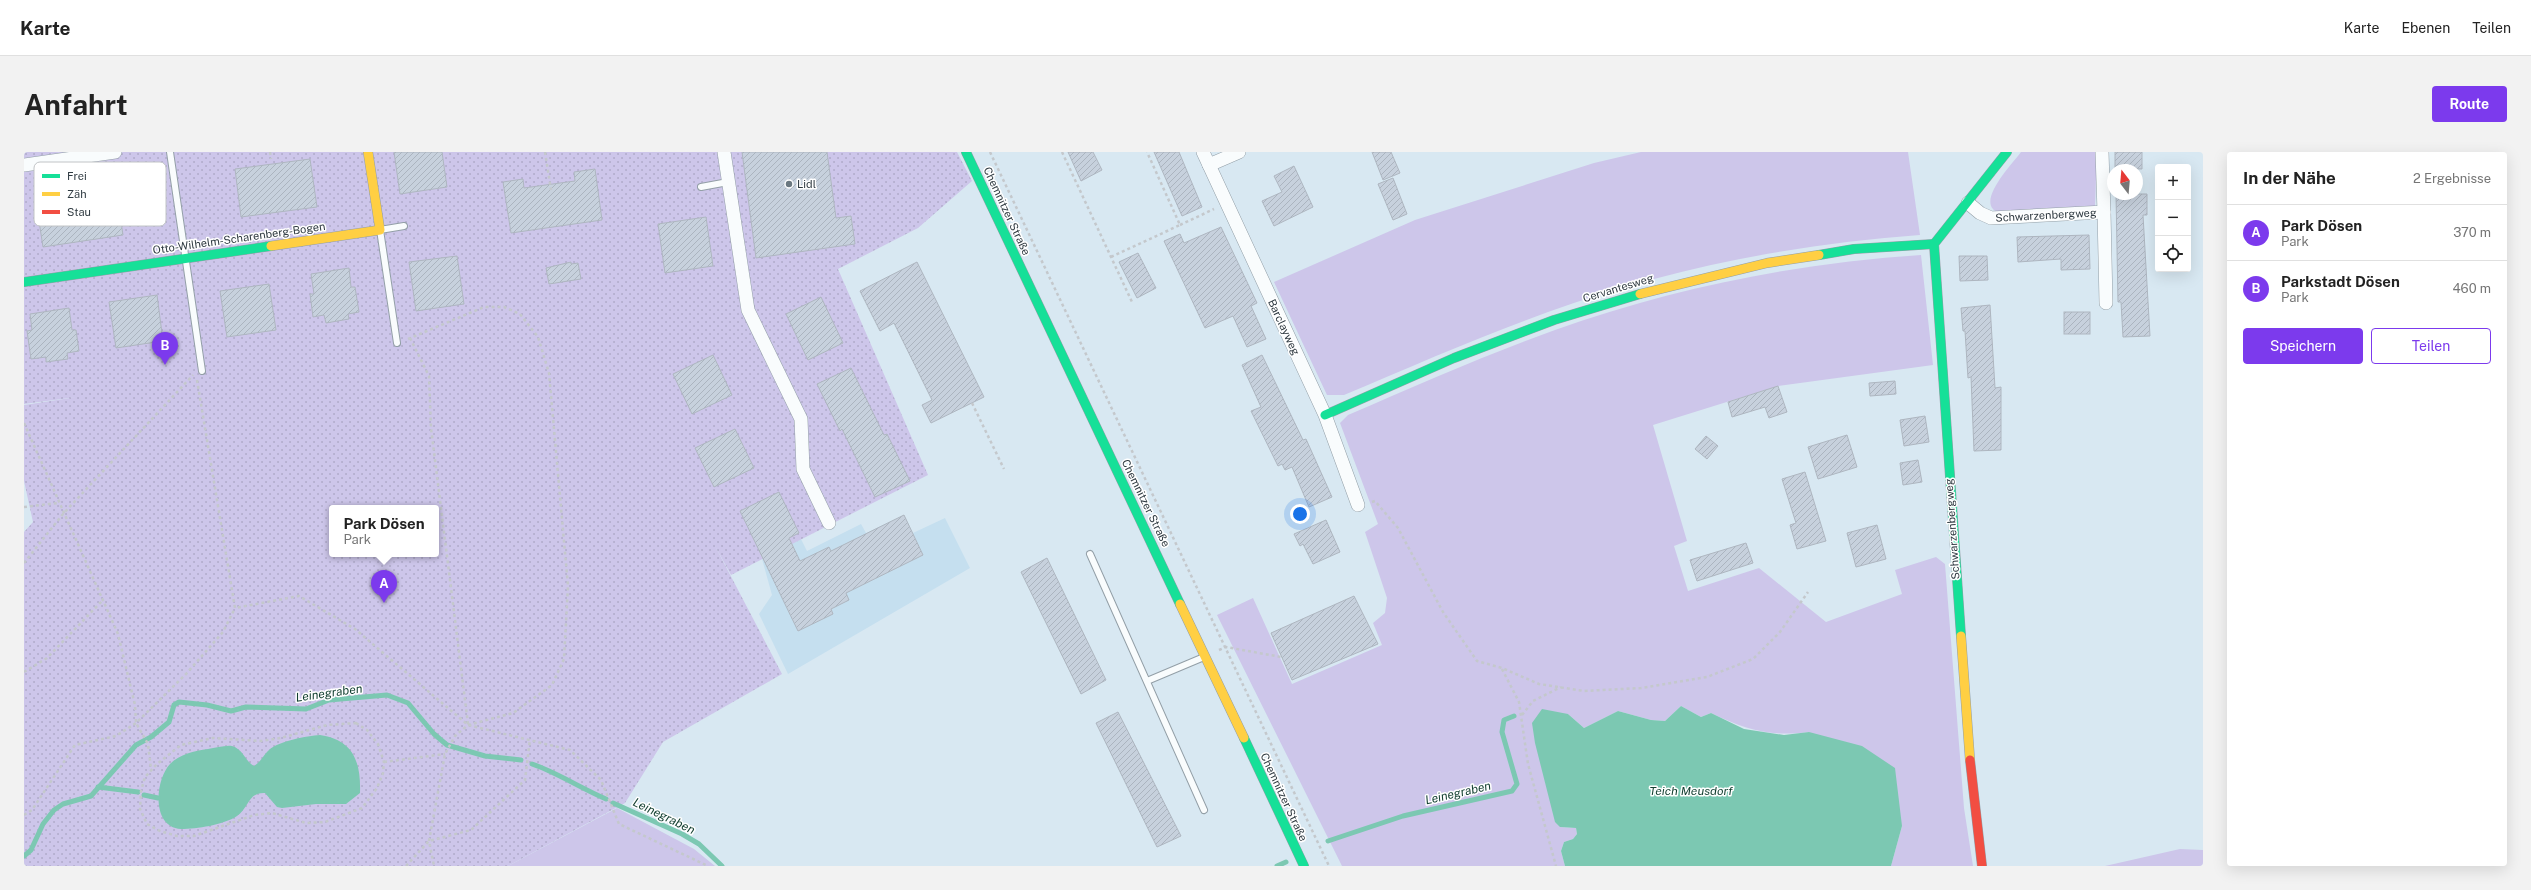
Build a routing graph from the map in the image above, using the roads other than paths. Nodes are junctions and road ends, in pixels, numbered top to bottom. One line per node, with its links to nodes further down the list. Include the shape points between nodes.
1 (115, 152): 10 (street)
2 (170, 152): 21 (lane)
3 (368, 152): 19 (street)
4 (724, 152): 14 (street)
5 (966, 152): 30 (street, Chemnitzer Straße)
6 (1203, 152): 13 (street, Barclayweg)
7 (1239, 152): 13 (street)
8 (2007, 152): 16 (street)
9 (2102, 152): 17 (street, Schwarzenbergweg)
10 (45, 162)
11 (34, 164): 12 (street)
12 (24, 165)
13 (1209, 165): 26 (street, Barclayweg)
14 (728, 182): 15 (lane); 28 (street, via 748,310 801,419 803,469)
15 (701, 187)
16 (1968, 204): 17 (street, Schwarzenbergweg, via 1980,214 1991,218); 20 (street)
17 (2104, 212): 23 (street, Schwarzenbergweg)
18 (404, 226): 19 (lane)
19 (380, 230): 21 (street, Otto-Wilhelm-Scharenberg-Bogen); 24 (lane)
20 (1934, 244): 26 (street, Cervantesweg, via 1846,250 1767,263 1668,286 1554,320 1454,358); 34 (street, Schwarzenbergweg, via 1971,781)
21 (185, 258): 22 (street, Otto-Wilhelm-Scharenberg-Bogen); 25 (lane)
22 (24, 282)
23 (2106, 304)
24 (397, 343)
25 (202, 371)
26 (1325, 415): 27 (street, Barclayweg)
27 (1358, 505)
28 (829, 523)
29 (1090, 554): 31 (lane)
30 (1205, 656): 31 (lane); 33 (street, Chemnitzer Straße)
31 (1147, 681): 32 (lane)
32 (1204, 810)
33 (1304, 866)
34 (1982, 866)

